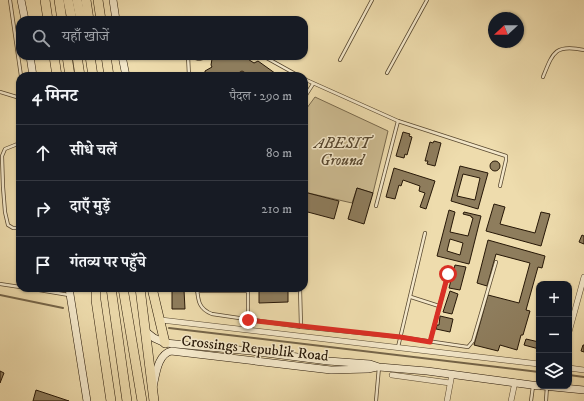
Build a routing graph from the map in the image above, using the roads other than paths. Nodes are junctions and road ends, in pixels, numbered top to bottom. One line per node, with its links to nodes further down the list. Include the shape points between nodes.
1 (10, 0): 20 (lane)
2 (21, 0): 12 (street)
3 (45, 0): 13 (highway)
4 (59, 0): 14 (highway)
5 (68, 0): 15 (highway)
6 (77, 0): 16 (highway)
7 (86, 0): 17 (highway)
8 (98, 0): 18 (highway)
9 (113, 0): 19 (street)
10 (372, 0): 32 (lane)
11 (427, 0): 43 (lane)
12 (23, 16)
13 (47, 16)
14 (61, 16)
15 (71, 16)
16 (80, 16)
17 (88, 16)
18 (100, 16)
19 (115, 16)
20 (16, 38)
21 (584, 50): 44 (lane, via 571,47 560,49 552,57)
22 (19, 60): 33 (lane)
23 (31, 60): 34 (street)
24 (55, 60): 35 (highway)
25 (68, 60): 36 (highway)
26 (78, 60): 37 (highway)
27 (91, 60): 38 (highway)
28 (107, 60): 39 (highway)
29 (123, 60): 40 (street)
30 (188, 60): 41 (lane)
31 (270, 60): 42 (lane)
32 (340, 60)
33 (21, 72)
34 (33, 72)
35 (56, 72)
36 (69, 72)
37 (79, 72)
38 (92, 72)
39 (108, 72)
40 (125, 72)
41 (189, 72)
42 (293, 72)
43 (387, 73)
44 (543, 77)
45 (308, 81): 46 (lane)
46 (313, 84): 48 (lane); 50 (lane)
47 (0, 92): 49 (lane)
48 (308, 92)
49 (16, 97)
50 (398, 121): 52 (lane, via 506,156); 53 (lane)
51 (16, 145): 54 (lane, via 5,149 2,156 5,212 8,225)
52 (500, 186)
53 (376, 206)
54 (16, 228)
55 (426, 233): 72 (lane)
56 (496, 262): 81 (lane, via 471,346 465,348)
57 (448, 274): 74 (lane)
58 (584, 277): 77 (street)
59 (0, 284): 60 (lane)
60 (16, 286)
61 (69, 292): 97 (street)
62 (93, 292): 73 (highway)
63 (96, 292): 73 (highway)
64 (112, 292): 99 (highway)
65 (124, 292): 100 (highway)
66 (135, 292): 79 (highway, via 139,317)
67 (140, 292): 79 (highway)
68 (153, 292): 75 (highway)
69 (197, 292): 76 (lane, via 200,305 205,311)
70 (248, 292): 76 (lane)
71 (300, 292): 78 (lane)
72 (411, 297): 74 (lane); 80 (lane)
73 (96, 300): 98 (highway)
74 (440, 306): 81 (lane)
75 (160, 320): 82 (highway); 83 (street)
76 (248, 320): 78 (lane)
77 (572, 321)
78 (300, 327): 80 (lane)
79 (145, 331): 82 (street, Crossings Republik Road); 93 (highway)
80 (400, 337): 81 (lane); 83 (lane)
81 (430, 342)
82 (165, 343): 85 (street, Crossings Republik Road)
83 (398, 347): 84 (street)
84 (536, 364)
85 (379, 367): 88 (street, Crossings Republik Road); 93 (street, Crossings Republik Road, via 331,370 171,351 161,358); 102 (lane)
86 (572, 368): 87 (street)
87 (584, 370)
88 (452, 374): 90 (street, Crossings Republik Road); 91 (street)
89 (392, 375): 91 (street)
90 (515, 382): 92 (street, Crossings Republik Road); 104 (street)
91 (450, 383): 103 (street)
92 (536, 385): 105 (lane)
93 (153, 389): 101 (highway)
94 (546, 389): 106 (lane)
95 (572, 389): 96 (street)
96 (584, 390)
97 (87, 401)
98 (111, 401)
99 (127, 401)
100 (142, 401)
101 (154, 401)
102 (376, 401)
103 (447, 401)
104 (511, 401)
105 (531, 401)
106 (546, 401)

